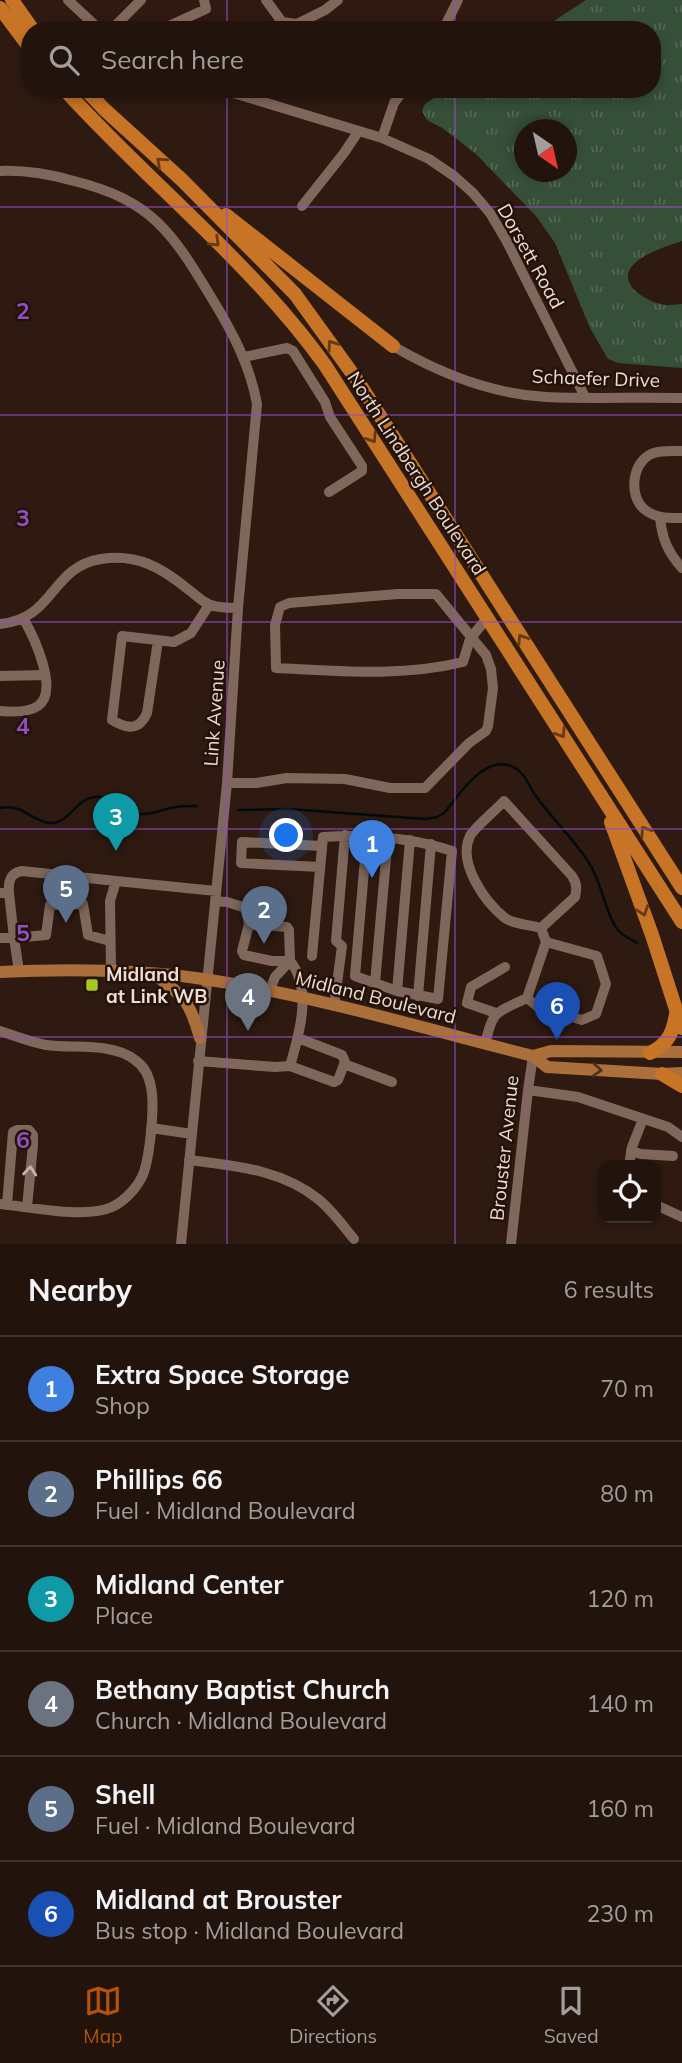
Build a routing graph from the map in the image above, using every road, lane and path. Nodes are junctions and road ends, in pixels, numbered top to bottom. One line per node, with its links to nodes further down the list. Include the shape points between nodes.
1 (12, 0): 10 (highway)
2 (22, 0): 11 (highway)
3 (68, 0): 12 (street)
4 (141, 0): 13 (street)
5 (204, 0): 14 (street, via 206,9)
6 (266, 0): 15 (street)
7 (338, 0): 16 (street)
8 (457, 0): 17 (street)
9 (0, 8): 18 (highway)
10 (27, 21)
11 (35, 21)
12 (90, 21)
13 (120, 21)
14 (180, 21)
15 (281, 21)
16 (303, 21)
17 (447, 21)
18 (21, 36)
19 (73, 98): 40 (highway, North Lindbergh Boulevard, one-way to 40, via 305,338)
20 (94, 98): 26 (highway, North Lindbergh Boulevard, one-way to 20)
21 (250, 98): 23 (street, Dorsett Road)
22 (398, 98): 24 (street)
23 (358, 131): 24 (street, Dorsett Road); 27 (street)
24 (382, 138): 30 (street, Dorsett Road, via 454,176 490,213)
25 (0, 171): 29 (street, Link Avenue, via 32,172 101,187 149,214 184,254)
26 (182, 180): 28 (highway); 56 (highway, North Lindbergh Boulevard, one-way to 26, via 336,350 295,294)
27 (302, 206)
28 (393, 346): 30 (street, Schaefer Drive, via 467,381 545,397)
29 (244, 357): 33 (street, via 287,348 293,351 362,466 362,471); 38 (street, Link Avenue, via 257,404)
30 (585, 397): 31 (street, Schaefer Drive)
31 (682, 398)
32 (682, 451): 34 (street, via 654,452 635,473 636,498)
33 (329, 492)
34 (660, 518): 35 (street); 36 (street, via 671,557)
35 (682, 518)
36 (682, 568)
37 (208, 605): 38 (street); 39 (street, via 168,573 131,558 99,559 69,572 41,608); 43 (street, via 191,633 174,642)
38 (238, 608): 47 (street, Link Avenue)
39 (23, 618): 41 (street); 44 (street)
40 (486, 618): 42 (street); 48 (highway, North Lindbergh Boulevard, one-way to 48)
41 (0, 624)
42 (471, 639): 42 (street, via 463,662 435,669 276,668 275,625 279,607 289,603 436,594); 47 (street, via 486,655 491,669 488,726 425,788 390,788 345,779)
43 (158, 641): 43 (street, via 143,722 120,725 112,720 122,636)
44 (45, 675): 45 (street); 46 (street, via 46,692 37,707)
45 (0, 676)
46 (0, 710)
47 (227, 783): 61 (street, Link Avenue)
48 (604, 800): 62 (highway, North Lindbergh Boulevard); 86 (highway, one-way to 86)
49 (345, 835): 50 (street); 54 (street, via 323,837); 69 (street, via 336,941)
50 (367, 835): 51 (street); 70 (street)
51 (387, 836): 52 (street); 79 (street)
52 (410, 840): 53 (street); 81 (street)
53 (431, 844): 82 (street); 82 (street, via 452,852 438,999)
54 (322, 846): 55 (street); 55 (street, via 242,842 241,863)
55 (320, 867): 71 (street)
56 (668, 867): 57 (highway); 59 (highway, North Lindbergh Boulevard)
57 (682, 879)
58 (116, 881): 60 (street, via 22,871 11,876); 61 (street); 67 (street, via 110,901)
59 (682, 888)
60 (4, 893): 66 (street)
61 (215, 896): 63 (street, via 246,908); 78 (street, Link Avenue)
62 (682, 922)
63 (249, 924): 72 (street, via 287,927); 72 (street, via 244,955)
64 (541, 928): 64 (street, via 575,897 576,883 504,801 470,836 470,874 506,920); 68 (street)
65 (0, 938): 66 (street)
66 (14, 938): 67 (street, via 46,935 50,905 83,904 88,935); 75 (street)
67 (110, 941): 74 (street)
68 (546, 942): 84 (street); 84 (street, via 597,956 606,984 596,1014 582,1020 538,1007)
69 (342, 946): 70 (street); 85 (street)
70 (357, 947): 79 (street, via 355,976)
71 (312, 956)
72 (290, 961): 80 (street); 83 (street)
73 (505, 967): 87 (street, via 471,987 467,1003)
74 (111, 970): 75 (main road, Midland Boulevard); 77 (main road, Midland Boulevard)
75 (19, 971): 76 (main road, Midland Boulevard)
76 (0, 972)
77 (152, 973): 78 (main road, Midland Boulevard); 90 (main road, via 180,993 192,1011)
78 (207, 980): 80 (main road, Midland Boulevard); 90 (street, Link Avenue)
79 (375, 983): 81 (street)
80 (270, 990): 83 (main road, Midland Boulevard)
81 (397, 991): 82 (street)
82 (418, 996)
83 (302, 998): 85 (main road, Midland Boulevard); 91 (street)
84 (527, 998): 87 (street)
85 (334, 1006): 92 (main road, Midland Boulevard)
86 (676, 1012): 88 (highway); 94 (highway, via 668,1040)
87 (496, 1013): 92 (street)
88 (682, 1028)
89 (0, 1031): 105 (street, via 38,1043 114,1050 137,1061 152,1089)
90 (200, 1038): 96 (street, Link Avenue)
91 (298, 1038): 97 (street, via 342,1055); 98 (street)
92 (485, 1044): 95 (main road, Midland Boulevard)
93 (682, 1052): 94 (main road, Midland Boulevard)
94 (650, 1053): 95 (main road, Midland Boulevard, via 551,1051)
95 (533, 1056): 100 (main road, Midland Boulevard, one-way to 100, via 547,1067); 103 (street, Brouster Avenue)
96 (198, 1061): 98 (street); 106 (street, Link Avenue)
97 (344, 1064): 98 (street, via 338,1080 330,1083); 101 (street)
98 (289, 1066)
99 (682, 1073): 100 (main road, Midland Boulevard)
100 (662, 1074): 102 (highway)
101 (392, 1082)
102 (682, 1086)
103 (528, 1090): 104 (street, via 578,1097); 118 (street, Brouster Avenue)
104 (643, 1119): 107 (street); 108 (street)
105 (151, 1129): 106 (street); 113 (street, via 144,1172 120,1203 89,1213)
106 (192, 1134): 110 (street, Link Avenue)
107 (682, 1137)
108 (631, 1151): 109 (street); 111 (street)
109 (673, 1156)
110 (189, 1160): 116 (street, via 253,1168 297,1184 318,1199); 117 (street, Link Avenue)
111 (630, 1160)
112 (4, 1205): 113 (street); 113 (street, one-way to 112, via 33,1135 29,1130 13,1132)
113 (27, 1207)
114 (661, 1207): 115 (street)
115 (682, 1217)
116 (354, 1240)
117 (181, 1244)
118 (511, 1244)

